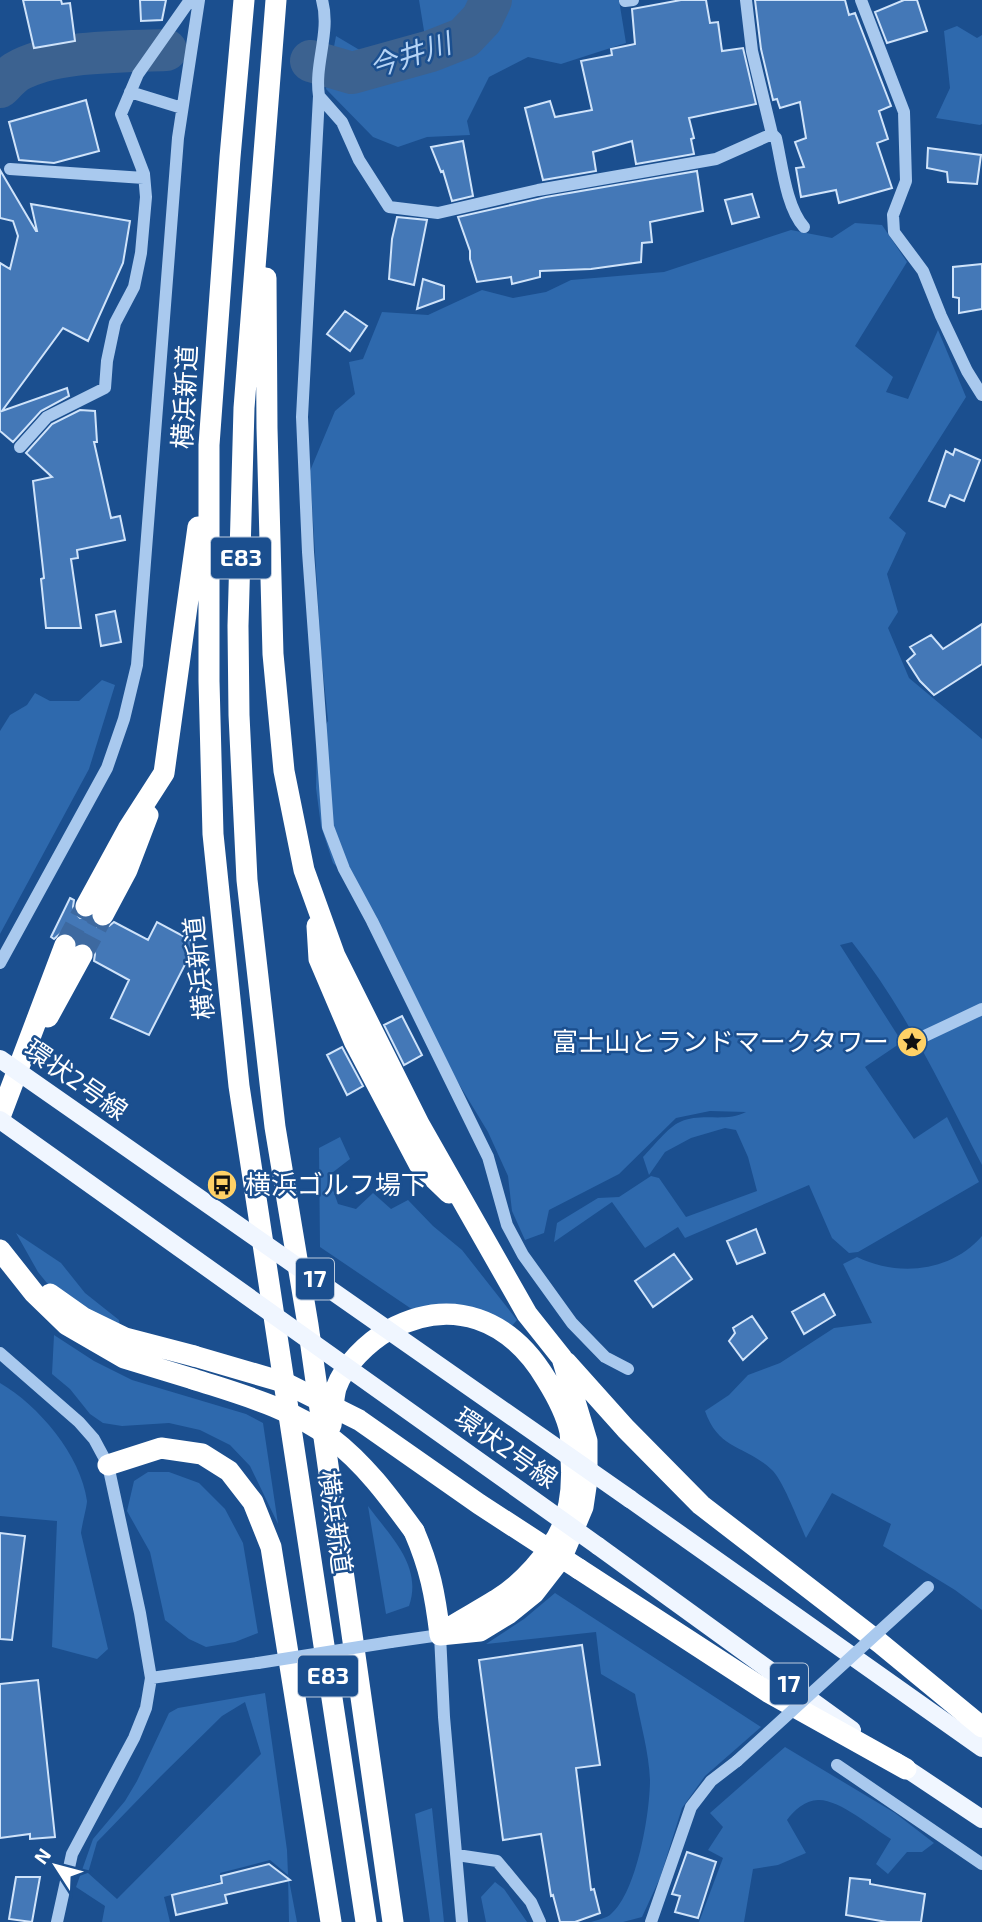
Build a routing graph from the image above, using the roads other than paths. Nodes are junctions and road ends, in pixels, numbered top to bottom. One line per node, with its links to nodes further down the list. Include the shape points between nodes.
1 (190, 0): 9 (street)
2 (199, 0): 10 (street)
3 (244, 0): 17 (highway, 横浜新道 / E83)
4 (276, 0): 11 (highway, 横浜新道 / E83)
5 (322, 0): 8 (street, via 325,34)
6 (746, 0): 12 (street, via 752,51)
7 (860, 0): 16 (street, via 904,112 906,181 893,215 894,232 923,271)
8 (318, 91): 12 (street, via 342,122 359,160 389,207 438,213 538,190 716,159); 29 (street, via 302,417 328,827 344,869 488,1157 507,1225 523,1255 572,1322 606,1357)
9 (130, 92): 10 (street); 14 (street, via 121,114)
10 (182, 108): 21 (street, via 137,665 107,768)
11 (265, 125): 28 (highway, via 273,654 284,771 304,870 335,956 419,1124 527,1314); 31 (highway, 横浜新道 / E83, via 244,408 239,715 247,880 275,1128)
12 (772, 134): 15 (street, via 792,204)
13 (10, 169): 14 (street)
14 (144, 178): 18 (street, via 141,253 134,287 115,323 105,388 47,417)
15 (804, 227)
16 (982, 395)
17 (209, 445): 19 (highway, via 164,773 127,870); 44 (highway, 横浜新道 / E83, via 209,681 216,861 240,1086)
18 (20, 447)
19 (94, 911)
20 (73, 950): 24 (highway)
21 (0, 963)
22 (982, 1009): 23 (street)
23 (912, 1042)
24 (10, 1061): 25 (highway); 36 (main road, 環状2号線 / 17, bridge)
25 (0, 1119): 38 (main road, 環状2号線 / 17, bridge)
26 (0, 1250): 33 (highway, bridge, via 66,1325 124,1358 285,1412 331,1438 377,1480 414,1531 428,1562); 38 (highway, bridge, via 84,1318 125,1338 283,1382 359,1420 768,1692)
27 (0, 1353): 30 (street, via 79,1422)
28 (562, 1358): 33 (highway, via 586,1441 587,1480 583,1507 562,1557 534,1593 508,1614 480,1631); 35 (highway, via 701,1504)
29 (628, 1369)
30 (108, 1465): 34 (street); 43 (highway, via 161,1448 202,1454 229,1471 253,1502 271,1547)
31 (328, 1474): 33 (highway, via 337,1388 359,1352 408,1320 458,1313 482,1319 511,1337 538,1366 559,1400 569,1431 571,1500 554,1543 524,1578); 45 (highway, 横浜新道 / E83)
32 (928, 1587): 48 (street, bridge, via 711,1781 691,1807)
33 (440, 1635): 34 (street, bridge); 40 (street)
34 (151, 1678): 42 (street, via 134,1738 72,1854)
35 (982, 1727)
36 (982, 1748)
37 (836, 1765): 41 (street)
38 (906, 1769): 39 (main road, 環状2号線 / 17)
39 (982, 1819)
40 (457, 1855): 46 (street); 47 (street, via 497,1861 531,1902)
41 (982, 1864)
42 (57, 1922)
43 (331, 1922)
44 (366, 1922)
45 (393, 1922)
46 (462, 1922)
47 (540, 1922)
48 (651, 1922)

